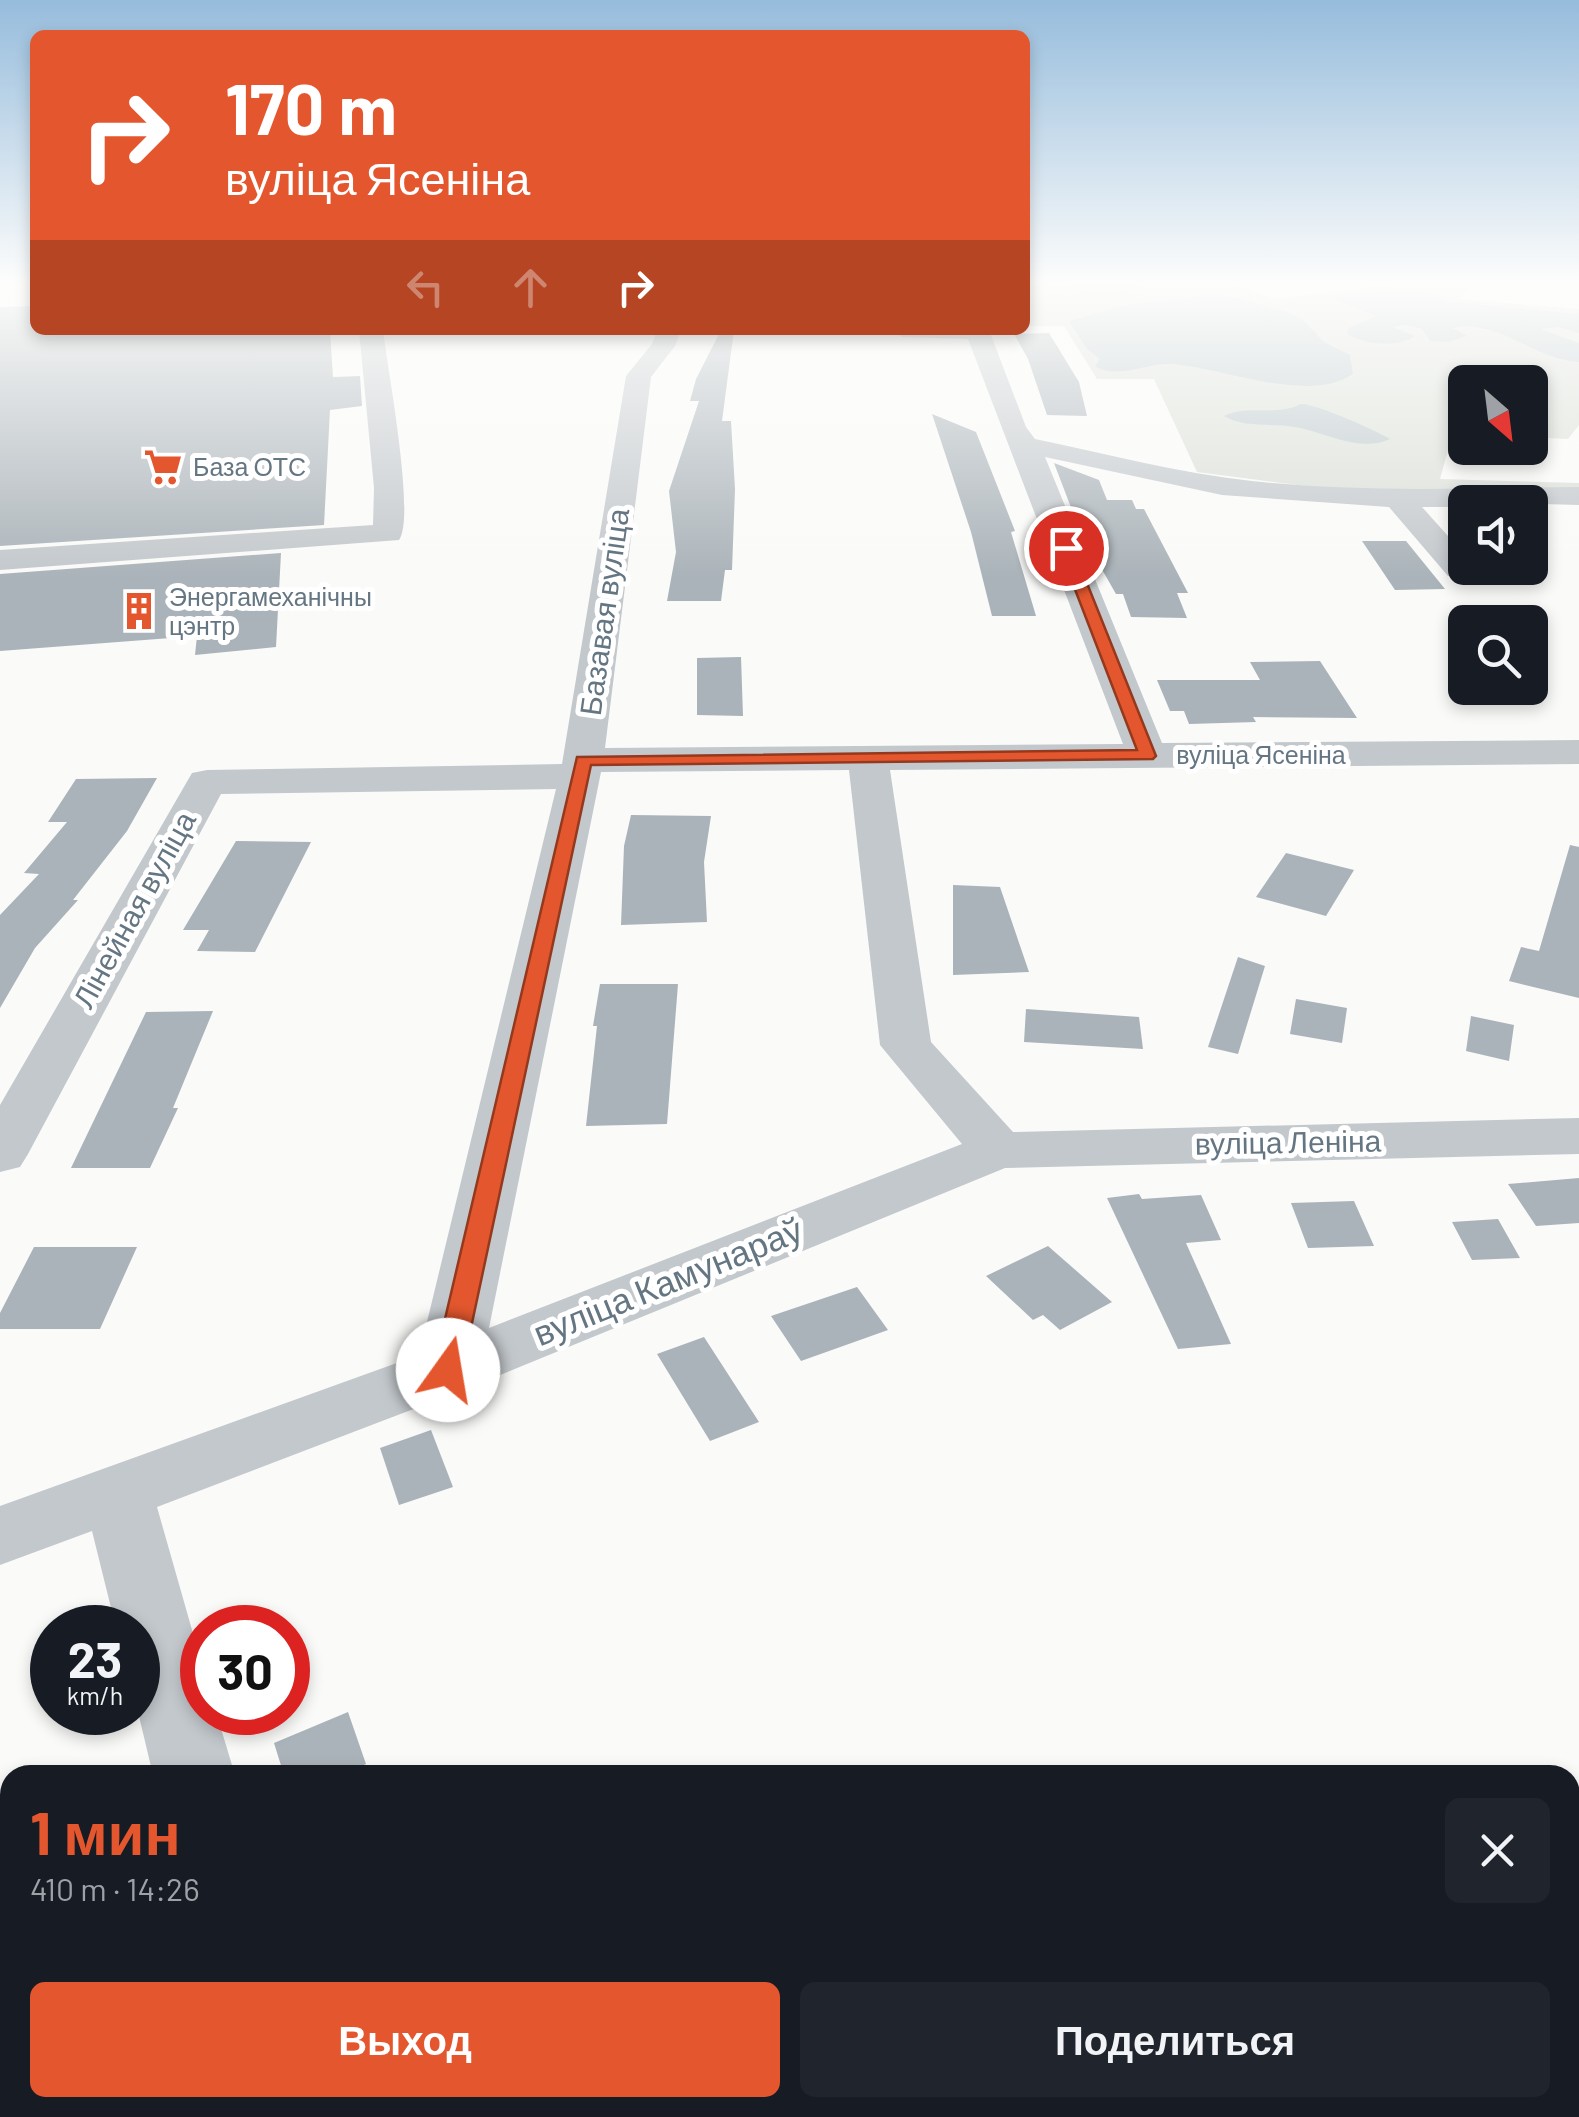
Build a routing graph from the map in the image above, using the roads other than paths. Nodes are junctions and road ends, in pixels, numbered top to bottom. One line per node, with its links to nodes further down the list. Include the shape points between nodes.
1 (377, 381): 8 (street, via 388,534)
2 (639, 381): 12 (street, Базавая вуліца)
3 (995, 381): 4 (street, via 1012,428)
4 (1026, 445): 6 (street, via 1248,490); 10 (street)
5 (1579, 496): 6 (street)
6 (1398, 498): 7 (street)
7 (1448, 556)
8 (0, 560)
9 (1579, 752): 10 (street, вуліца Ясеніна)
10 (1147, 756): 11 (street, вуліца Ясеніна)
11 (868, 758): 12 (street, вуліца Ясеніна); 14 (street, via 906,1046)
12 (581, 768): 15 (street, Лінейная вуліца, via 207,782); 16 (street, Базавая вуліца)
13 (1579, 1136): 14 (street, вуліца Леніна)
14 (998, 1150): 16 (street, вуліца Камунараў)
15 (0, 1154)
16 (448, 1370): 17 (street, вуліца Камунараў)
17 (117, 1491): 18 (street, вуліца Камунараў); 19 (street)
18 (0, 1536)
19 (191, 1765)

